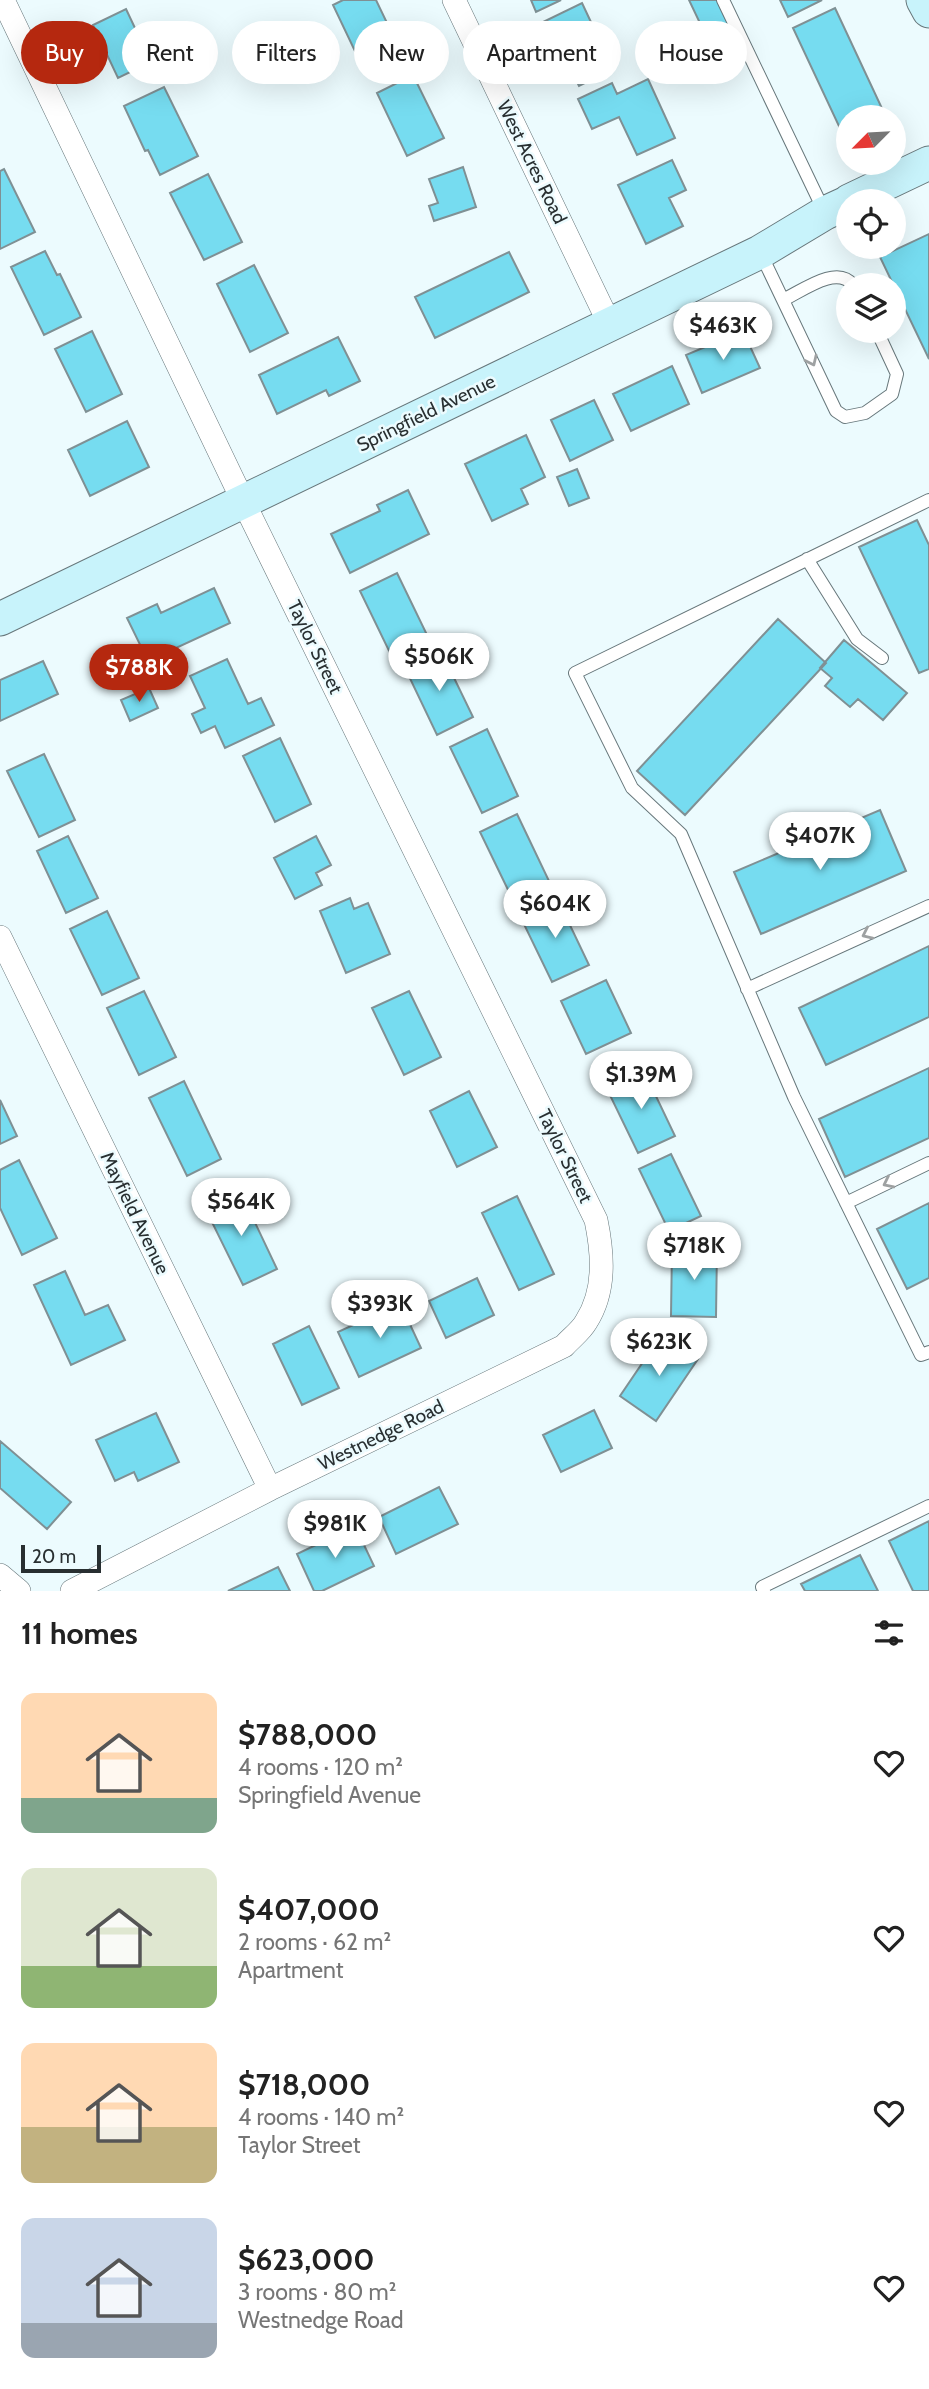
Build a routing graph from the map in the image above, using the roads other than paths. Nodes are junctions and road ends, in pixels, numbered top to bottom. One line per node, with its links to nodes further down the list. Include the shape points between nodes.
1 (3, 0): 16 (street, Taylor Street)
2 (454, 0): 13 (street, West Acres Road)
3 (723, 0): 8 (lane)
4 (923, 0): 5 (street)
5 (929, 11)
6 (929, 163): 7 (street, Springfield Avenue)
7 (875, 189)
8 (836, 196)
9 (836, 208): 10 (street, Springfield Avenue)
10 (760, 252): 12 (lane); 13 (street, Springfield Avenue)
11 (836, 276): 12 (lane)
12 (783, 300): 14 (lane, one-way to 14, via 836,411 845,417 865,413 892,394 897,374)
13 (610, 325): 16 (street, Springfield Avenue)
14 (883, 343)
15 (929, 500): 17 (lane)
16 (243, 501): 18 (street, Springfield Avenue); 25 (street, Taylor Street, via 596,1220 603,1255)
17 (807, 559): 19 (lane, via 857,639); 22 (lane, via 575,673 632,788 681,834)
18 (0, 619)
19 (882, 658)
20 (929, 906): 22 (lane, one-way to 22)
21 (0, 937): 27 (street, Mayfield Avenue)
22 (747, 989): 24 (lane)
23 (929, 1163): 24 (lane, one-way to 24)
24 (846, 1203): 26 (lane, via 921,1355)
25 (597, 1299): 27 (street, Westnedge Road, via 586,1323 564,1346)
26 (929, 1352)
27 (270, 1489): 32 (street, Westnedge Road)
28 (929, 1506): 30 (lane)
29 (0, 1575): 31 (street)
30 (760, 1590)
31 (19, 1591)
32 (72, 1591)

